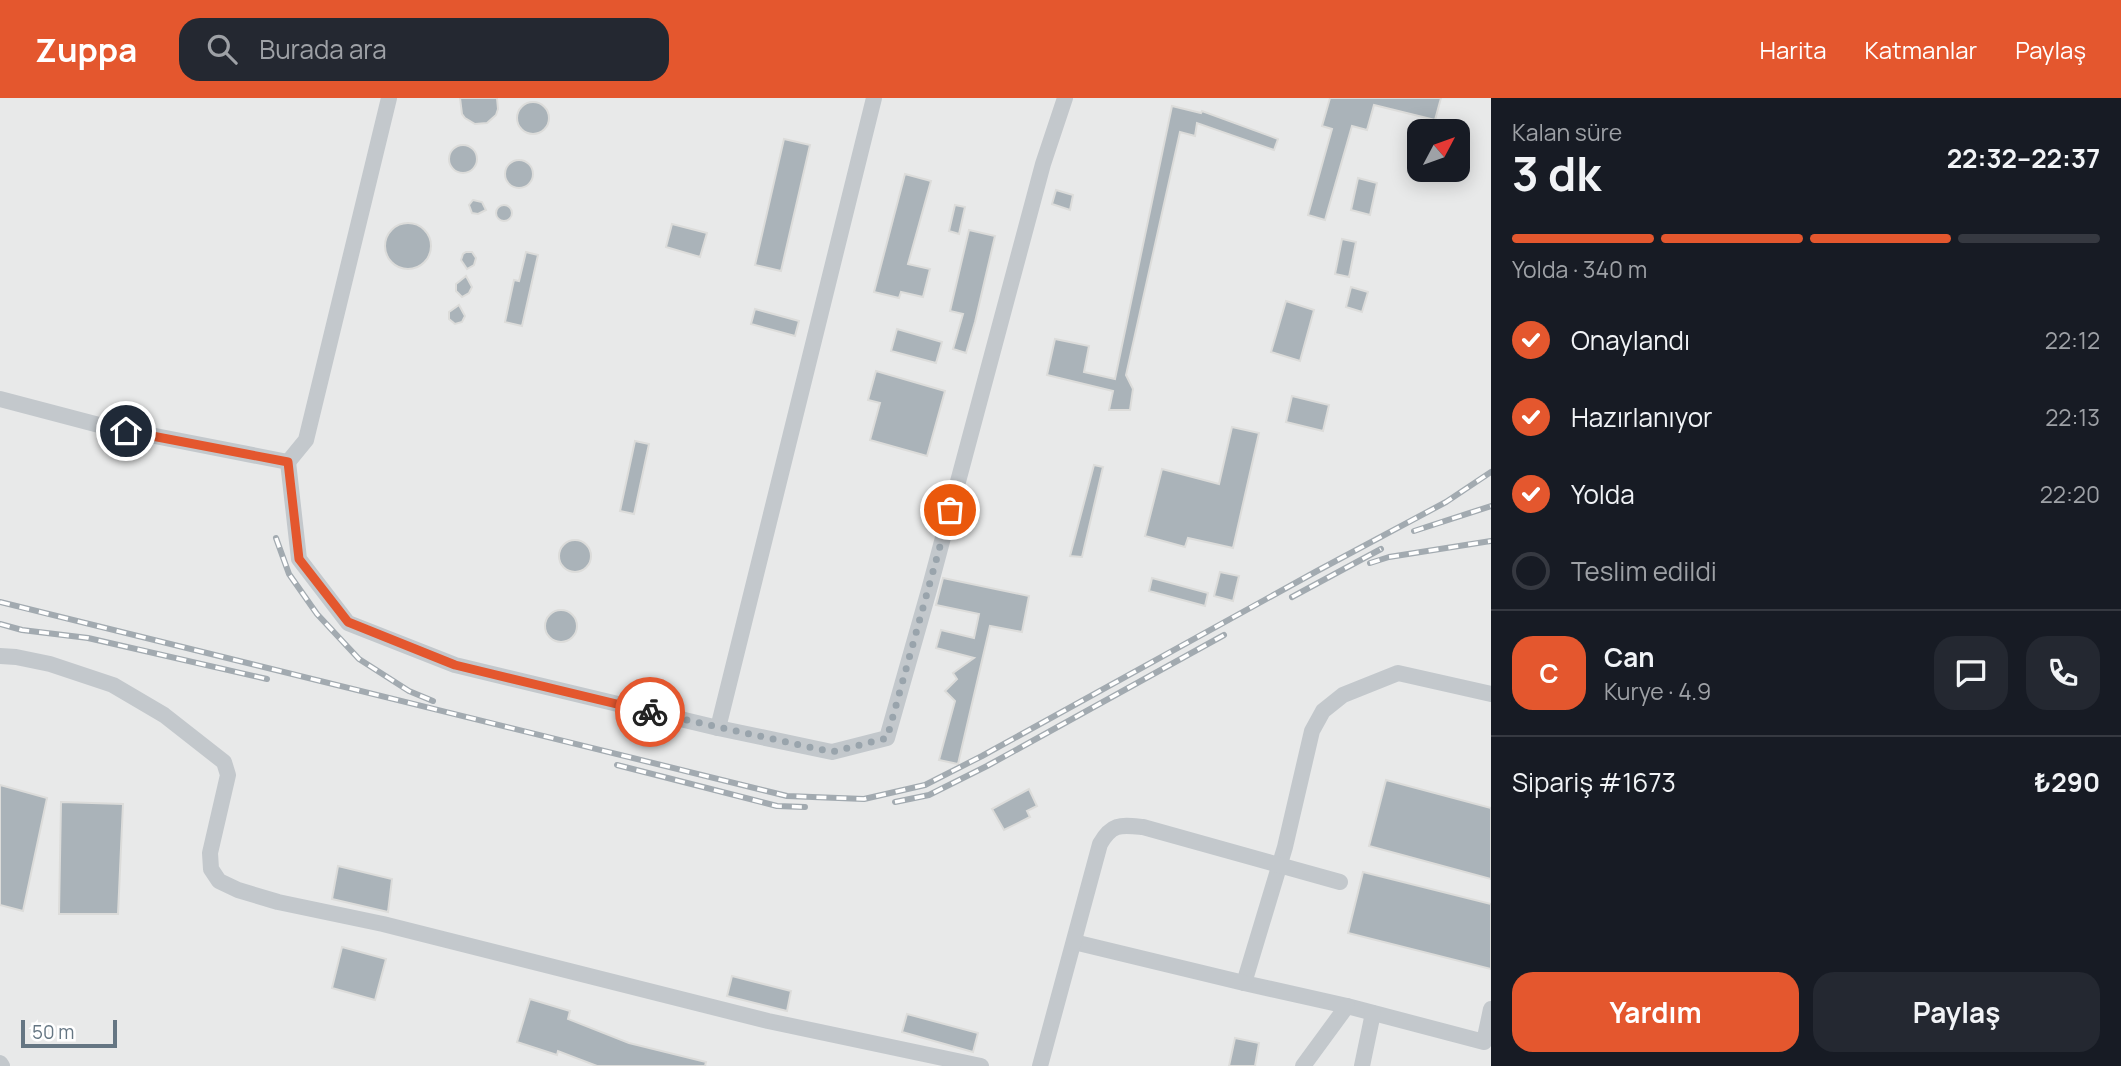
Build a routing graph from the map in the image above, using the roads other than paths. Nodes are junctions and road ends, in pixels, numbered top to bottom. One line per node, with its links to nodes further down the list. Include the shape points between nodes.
1 (389, 98): 5 (street, via 306,440)
2 (874, 98): 8 (street)
3 (1065, 98): 8 (street, via 1043,164 887,738 832,752)
4 (0, 399): 5 (street, via 99,425)
5 (288, 462): 8 (street, via 299,559 348,622 455,665)
6 (0, 656): 17 (street, via 50,664 113,685 164,715 224,762 228,775 210,853 211,869 219,881 238,890 768,1021)
7 (1491, 694): 9 (street, via 1398,673 1343,695 1324,710 1312,731)
8 (718, 728)
9 (1280, 864): 10 (street); 11 (street, via 1143,827 1120,825 1106,833 1100,844); 12 (street)
10 (1340, 882)
11 (1074, 942): 12 (street); 18 (street)
12 (1244, 983): 13 (street)
13 (1347, 1006): 15 (street); 19 (street)
14 (1491, 1009): 16 (street)
15 (1373, 1013): 16 (street); 20 (street)
16 (1488, 1043)
17 (981, 1066)
18 (1040, 1066)
19 (1303, 1066)
20 (1362, 1066)

